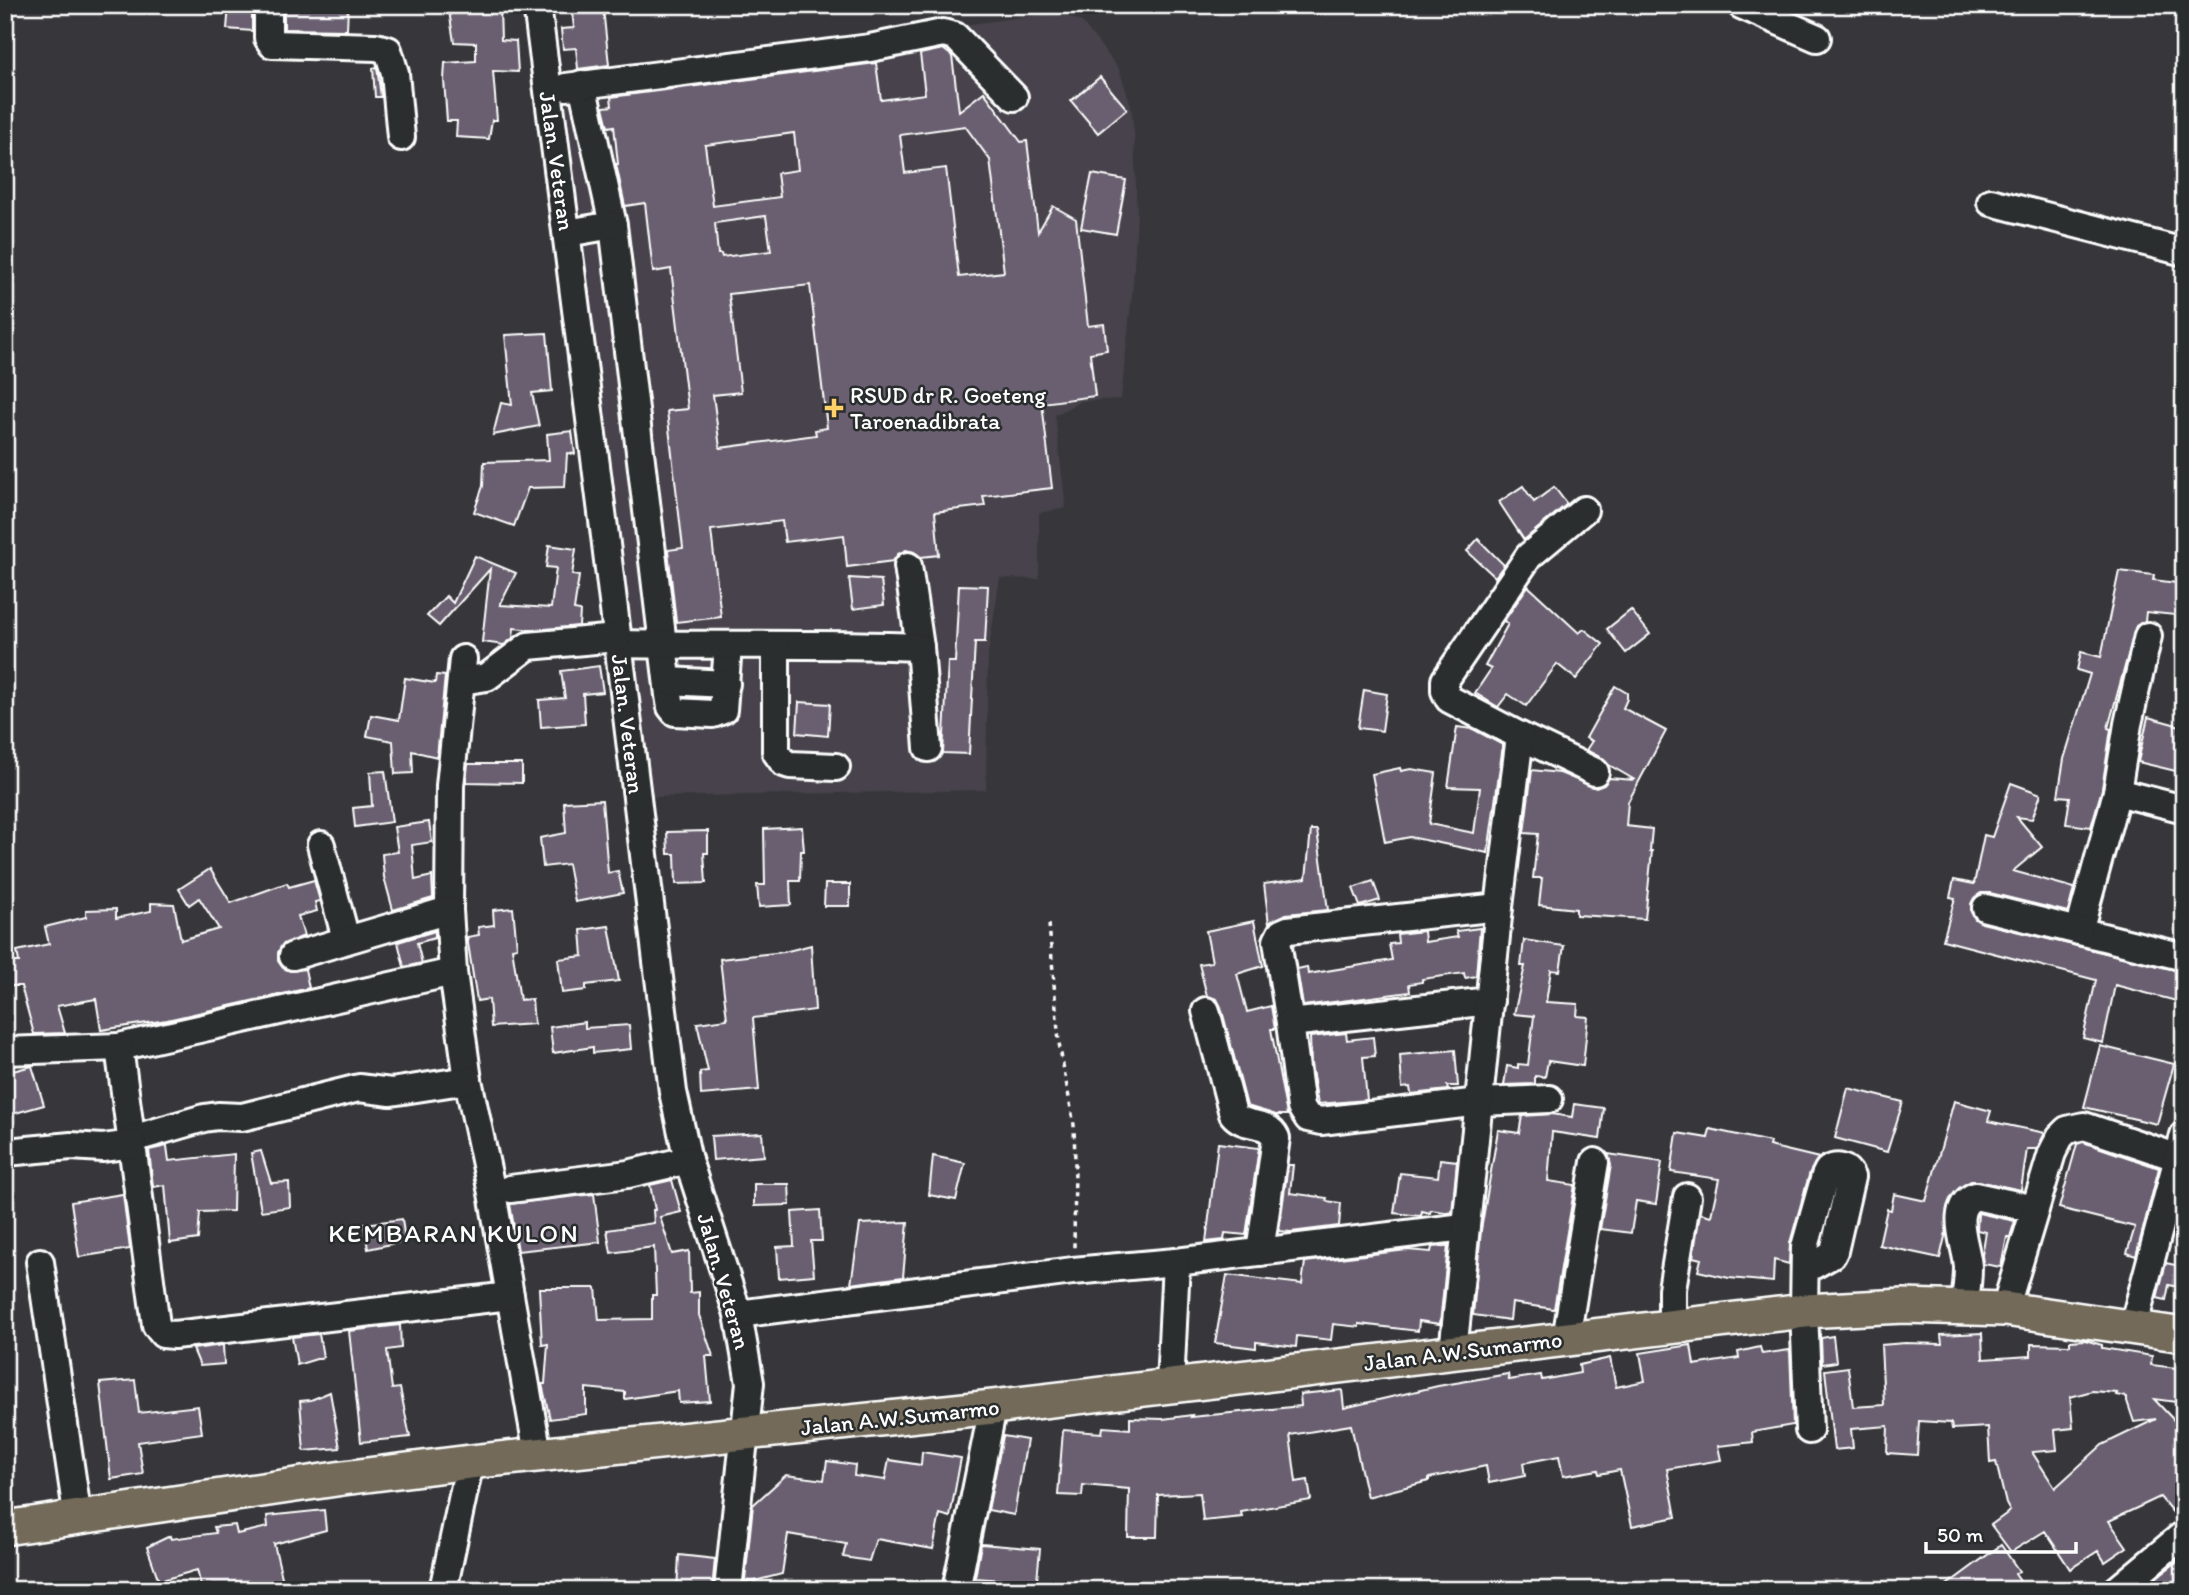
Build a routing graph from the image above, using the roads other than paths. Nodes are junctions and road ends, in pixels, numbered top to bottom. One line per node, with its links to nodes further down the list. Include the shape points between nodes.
1 (268, 5): 8 (street, via 272,44 388,50 395,73)
2 (537, 5): 6 (street, Jalan. Veteran)
3 (1742, 5): 4 (street)
4 (1817, 38)
5 (582, 84): 6 (street); 7 (street, via 870,48 943,33 955,36); 10 (street)
6 (547, 89): 11 (street, Jalan. Veteran)
7 (1014, 97)
8 (401, 137)
9 (1992, 202): 12 (street)
10 (613, 225): 11 (street); 17 (street)
11 (567, 233): 16 (street, Jalan. Veteran)
12 (2183, 248)
13 (1584, 510): 21 (street, via 1529,556 1445,680 1449,699)
14 (908, 566): 20 (street)
15 (2148, 636): 25 (street)
16 (617, 641): 17 (street); 30 (street, via 528,646 487,677 462,670 450,786); 47 (street, Jalan. Veteran, via 673,1092)
17 (663, 645): 18 (street); 18 (street, via 671,707 675,712 712,714 723,710)
18 (728, 646): 19 (street)
19 (776, 646): 20 (street); 23 (street, via 776,752 790,765)
20 (920, 647): 22 (street)
21 (1520, 736): 24 (street); 28 (street)
22 (928, 748)
23 (836, 767)
24 (1595, 772)
25 (2117, 792): 26 (street); 31 (street)
26 (2184, 809)
27 (321, 845): 32 (street)
28 (1499, 907): 36 (street); 38 (street, via 1281,933 1277,947)
29 (1986, 908): 31 (street)
30 (449, 910): 32 (street); 35 (street)
31 (2079, 931): 34 (street)
32 (346, 939): 33 (street)
33 (293, 956)
34 (2184, 957)
35 (453, 972): 39 (street); 41 (street)
36 (1490, 1001): 38 (street); 43 (street)
37 (1206, 1011): 53 (street, via 1233,1114 1243,1123 1266,1126 1276,1138)
38 (1290, 1023): 43 (street, via 1301,1107 1308,1118 1321,1121)
39 (119, 1047): 40 (street); 44 (street)
40 (5, 1051)
41 (468, 1080): 44 (street, via 391,1092 359,1088 242,1117 204,1118); 57 (street)
42 (1549, 1100): 43 (street)
43 (1479, 1102): 52 (street)
44 (132, 1141): 46 (street, via 103,1148); 57 (street, via 156,1325 163,1334)
45 (2181, 1147): 51 (street, via 2084,1126 2067,1130 2052,1153); 63 (street)
46 (6, 1152)
47 (688, 1160): 49 (street, via 628,1174); 61 (street, Jalan. Veteran)
48 (1595, 1162): 65 (street)
49 (510, 1189)
50 (1687, 1197): 62 (street, via 1672,1289)
51 (2035, 1209): 58 (street, via 1975,1196 1966,1203 1960,1223 1969,1266); 59 (street)
52 (1464, 1227): 53 (street); 66 (street)
53 (1260, 1252): 55 (street)
54 (40, 1262): 73 (street)
55 (1176, 1262): 61 (street); 67 (street)
56 (1805, 1270): 60 (street)
57 (510, 1296): 71 (street)
58 (1964, 1308): 59 (main road, Jalan A.W.Sumarmo); 60 (main road, Jalan A.W.Sumarmo)
59 (2005, 1309): 63 (main road, Jalan A.W.Sumarmo)
60 (1804, 1311): 62 (main road, Jalan A.W.Sumarmo); 69 (street)
61 (738, 1314): 70 (street, Jalan. Veteran, via 750,1383)
62 (1672, 1327): 65 (main road, Jalan A.W.Sumarmo)
63 (2133, 1327): 64 (main road, Jalan A.W.Sumarmo)
64 (2184, 1335)
65 (1566, 1339): 66 (main road, Jalan A.W.Sumarmo)
66 (1453, 1352): 67 (main road, Jalan A.W.Sumarmo)
67 (1170, 1386): 68 (main road, Jalan A.W.Sumarmo)
68 (993, 1407): 70 (main road, Jalan A.W.Sumarmo); 78 (street)
69 (1810, 1430)
70 (743, 1434): 71 (main road, Jalan A.W.Sumarmo); 77 (street, Jalan. Veteran)
71 (538, 1454): 72 (main road, Jalan A.W.Sumarmo)
72 (470, 1462): 73 (main road, Jalan A.W.Sumarmo); 76 (street)
73 (78, 1519): 74 (main road, Jalan A.W.Sumarmo)
74 (5, 1528)
75 (2184, 1534): 79 (street)
76 (443, 1590)
77 (728, 1590)
78 (956, 1590)
79 (2117, 1590)

